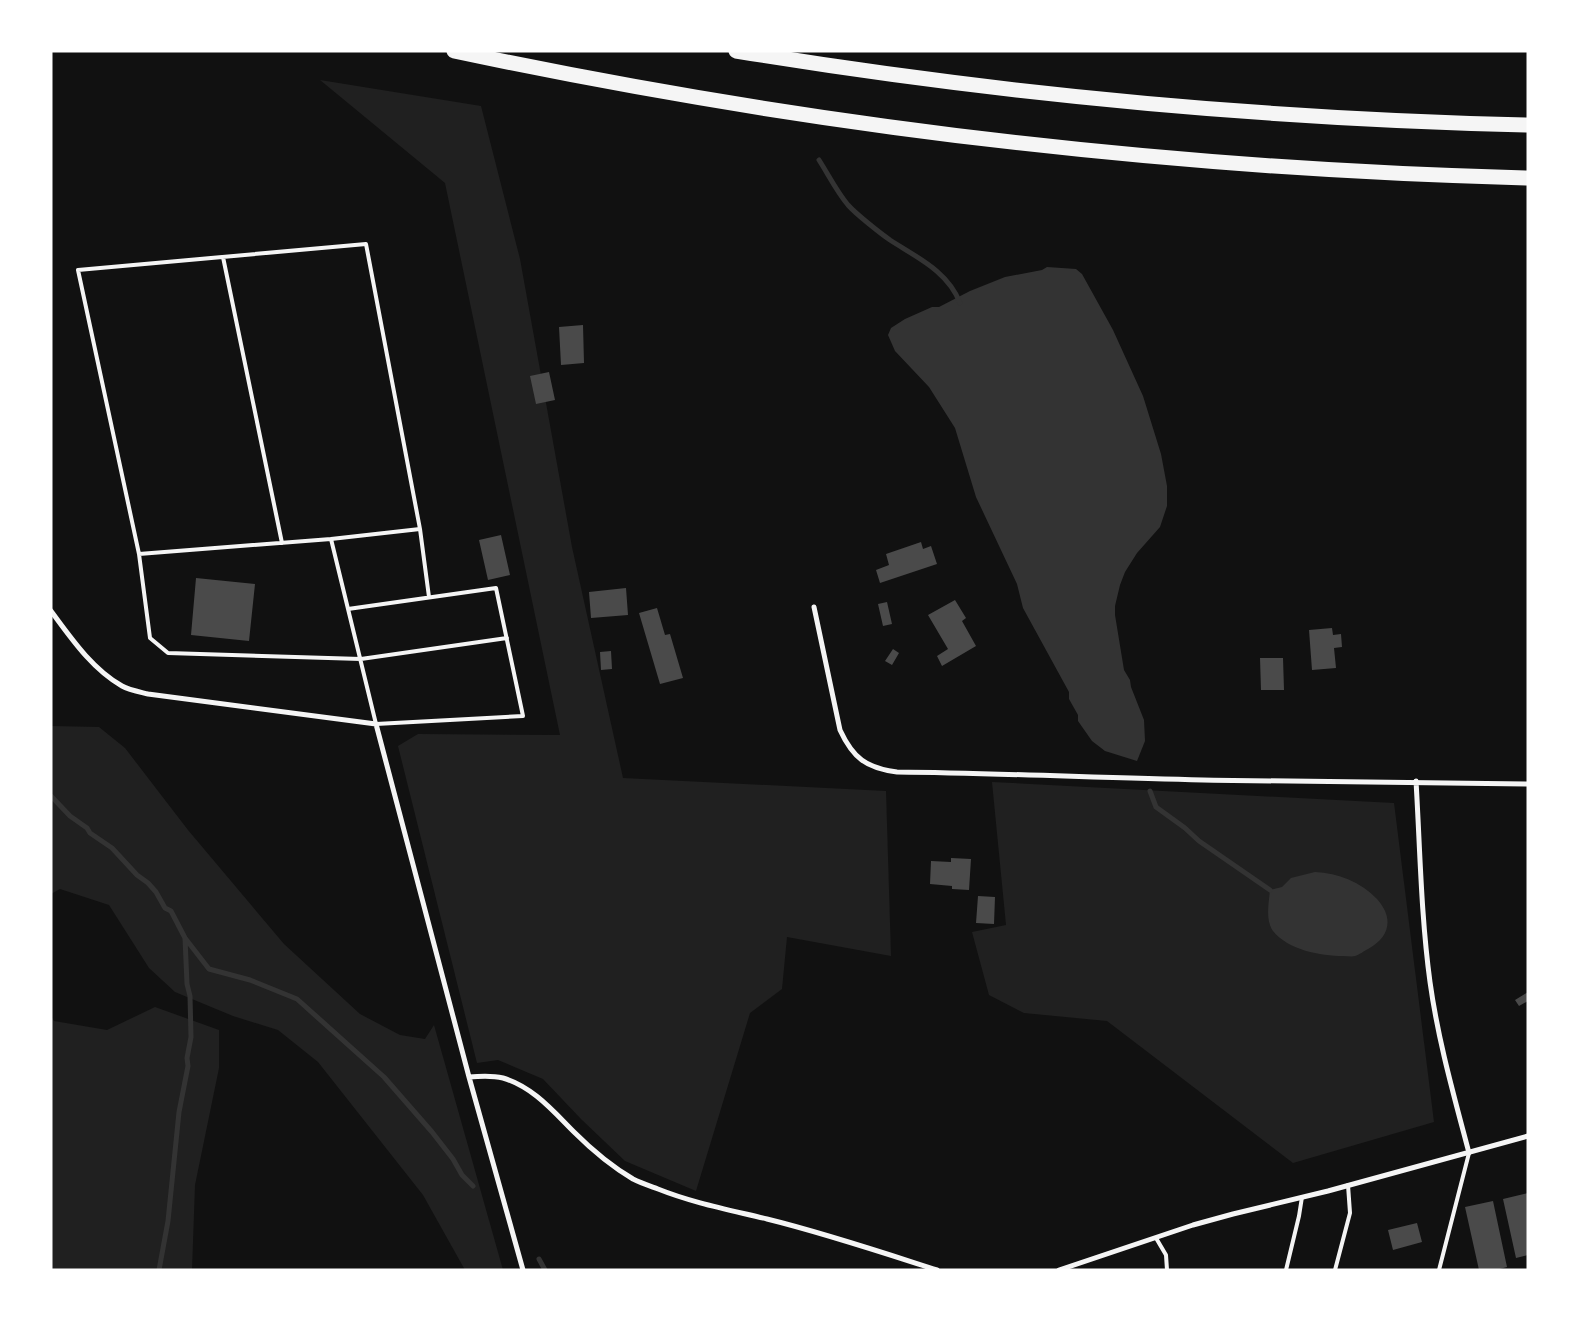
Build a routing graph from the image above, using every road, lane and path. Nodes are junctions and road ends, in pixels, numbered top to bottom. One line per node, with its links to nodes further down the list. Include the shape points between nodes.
1 (454, 51): 4 (highway, via 569,76 782,112 1004,142 1286,167)
2 (736, 51): 3 (highway, via 900,76 1123,102 1345,118)
3 (1528, 125)
4 (1528, 178)
5 (223, 257): 6 (lane, via 366,244); 8 (lane); 9 (lane, via 78,270)
6 (420, 529): 7 (lane); 10 (lane)
7 (331, 539): 8 (lane); 12 (lane)
8 (282, 543): 9 (lane)
9 (139, 554): 15 (lane, via 150,638 168,652)
10 (429, 598): 12 (lane); 14 (lane, via 496,588)
11 (814, 606): 17 (street, via 840,730 855,755 880,770 1204,780)
12 (348, 609): 15 (lane)
13 (51, 611): 16 (street, via 78,647 100,670 122,686 148,694)
14 (507, 638): 15 (lane); 16 (lane, via 523,716)
15 (361, 658): 16 (lane)
16 (376, 724): 19 (street)
17 (1416, 782): 18 (street); 21 (street, via 1430,982 1442,1048)
18 (1528, 784)
19 (469, 1077): 25 (street); 26 (street, via 504,1078 532,1093 592,1149 635,1180 697,1202 821,1234)
20 (1528, 1136): 21 (street)
21 (1468, 1152): 22 (street); 31 (lane)
22 (1348, 1185): 23 (street); 30 (lane, via 1350,1213)
23 (1302, 1197): 24 (street); 29 (lane)
24 (1156, 1238): 27 (street); 28 (lane, via 1166,1255)
25 (523, 1270)
26 (937, 1270)
27 (1059, 1270)
28 (1166, 1270)
29 (1286, 1270)
30 (1335, 1270)
31 (1440, 1270)

